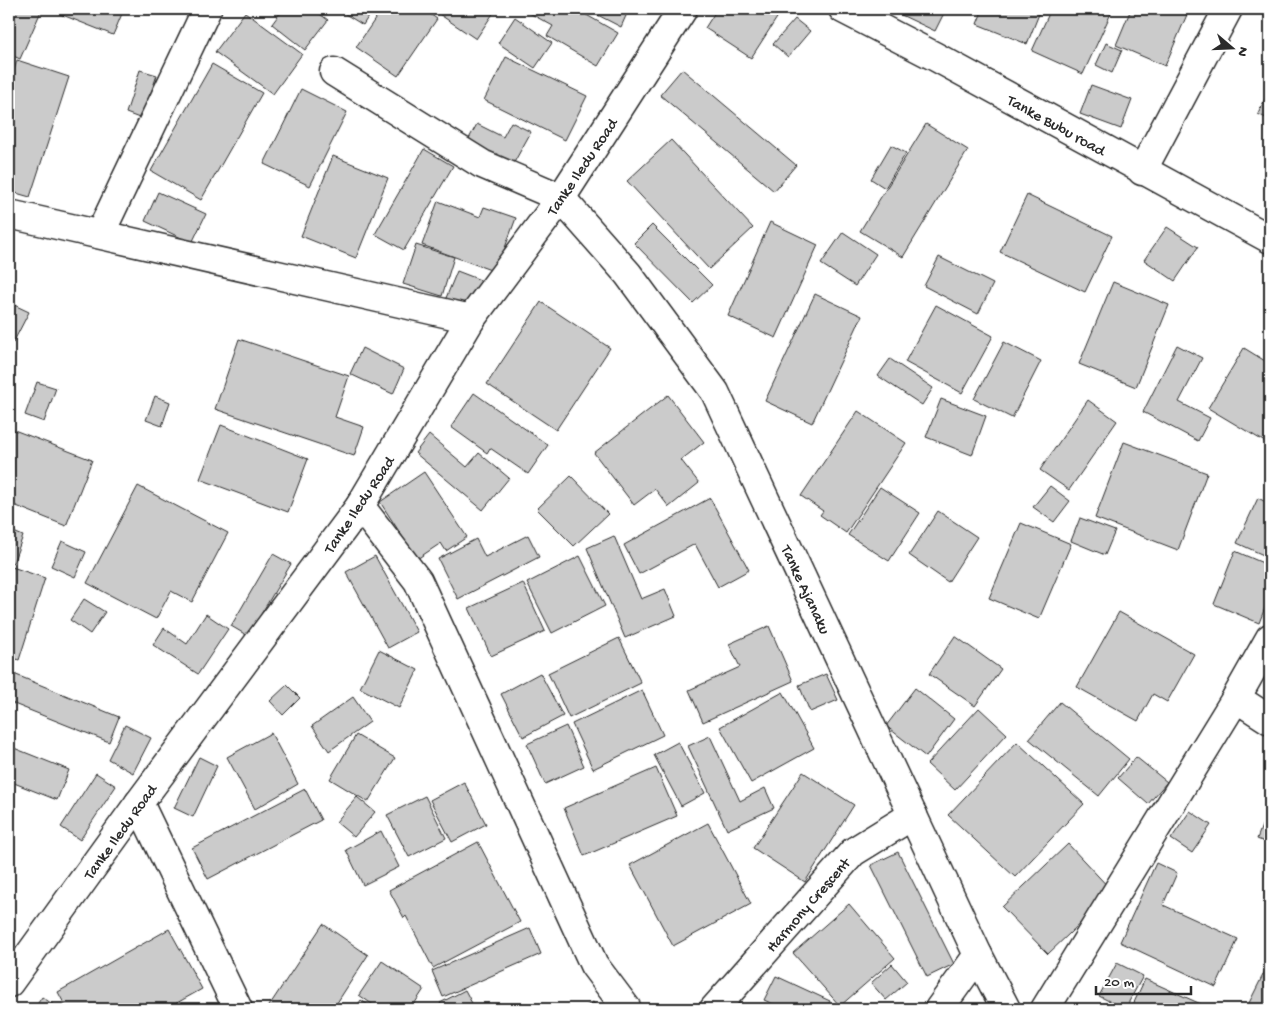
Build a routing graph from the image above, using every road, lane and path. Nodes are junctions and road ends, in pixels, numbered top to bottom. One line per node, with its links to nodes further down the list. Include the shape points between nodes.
1 (207, 9): 9 (street)
2 (683, 9): 7 (street, Tanke Iledu Road)
3 (844, 9): 6 (street, Tanke Bubu road)
4 (1228, 9): 6 (street)
5 (334, 72): 7 (street, via 482,164)
6 (1142, 171): 10 (street, Tanke Bubu road)
7 (561, 198): 11 (street, Tanke Iledu Road); 17 (street, Tanke Ajanaku, via 628,274 715,392)
8 (9, 214): 9 (street)
9 (100, 234): 11 (street)
10 (1270, 239)
11 (471, 319): 12 (street, Tanke Iledu Road)
12 (360, 506): 16 (street, Tanke Iledu Road); 21 (street, via 418,581 594,965)
13 (1270, 638): 14 (street)
14 (1236, 698): 15 (street); 25 (street)
15 (1270, 720)
16 (139, 803): 19 (street, Tanke Iledu Road); 20 (street)
17 (913, 815): 18 (street, Tanke Ajanaku); 22 (street, Harmony Crescent, via 853,852)
18 (978, 955): 23 (street); 24 (street, Tanke Ajanaku)
19 (9, 983)
20 (238, 1009)
21 (627, 1009)
22 (714, 1009)
23 (939, 1009)
24 (1006, 1009)
25 (1045, 1009)

